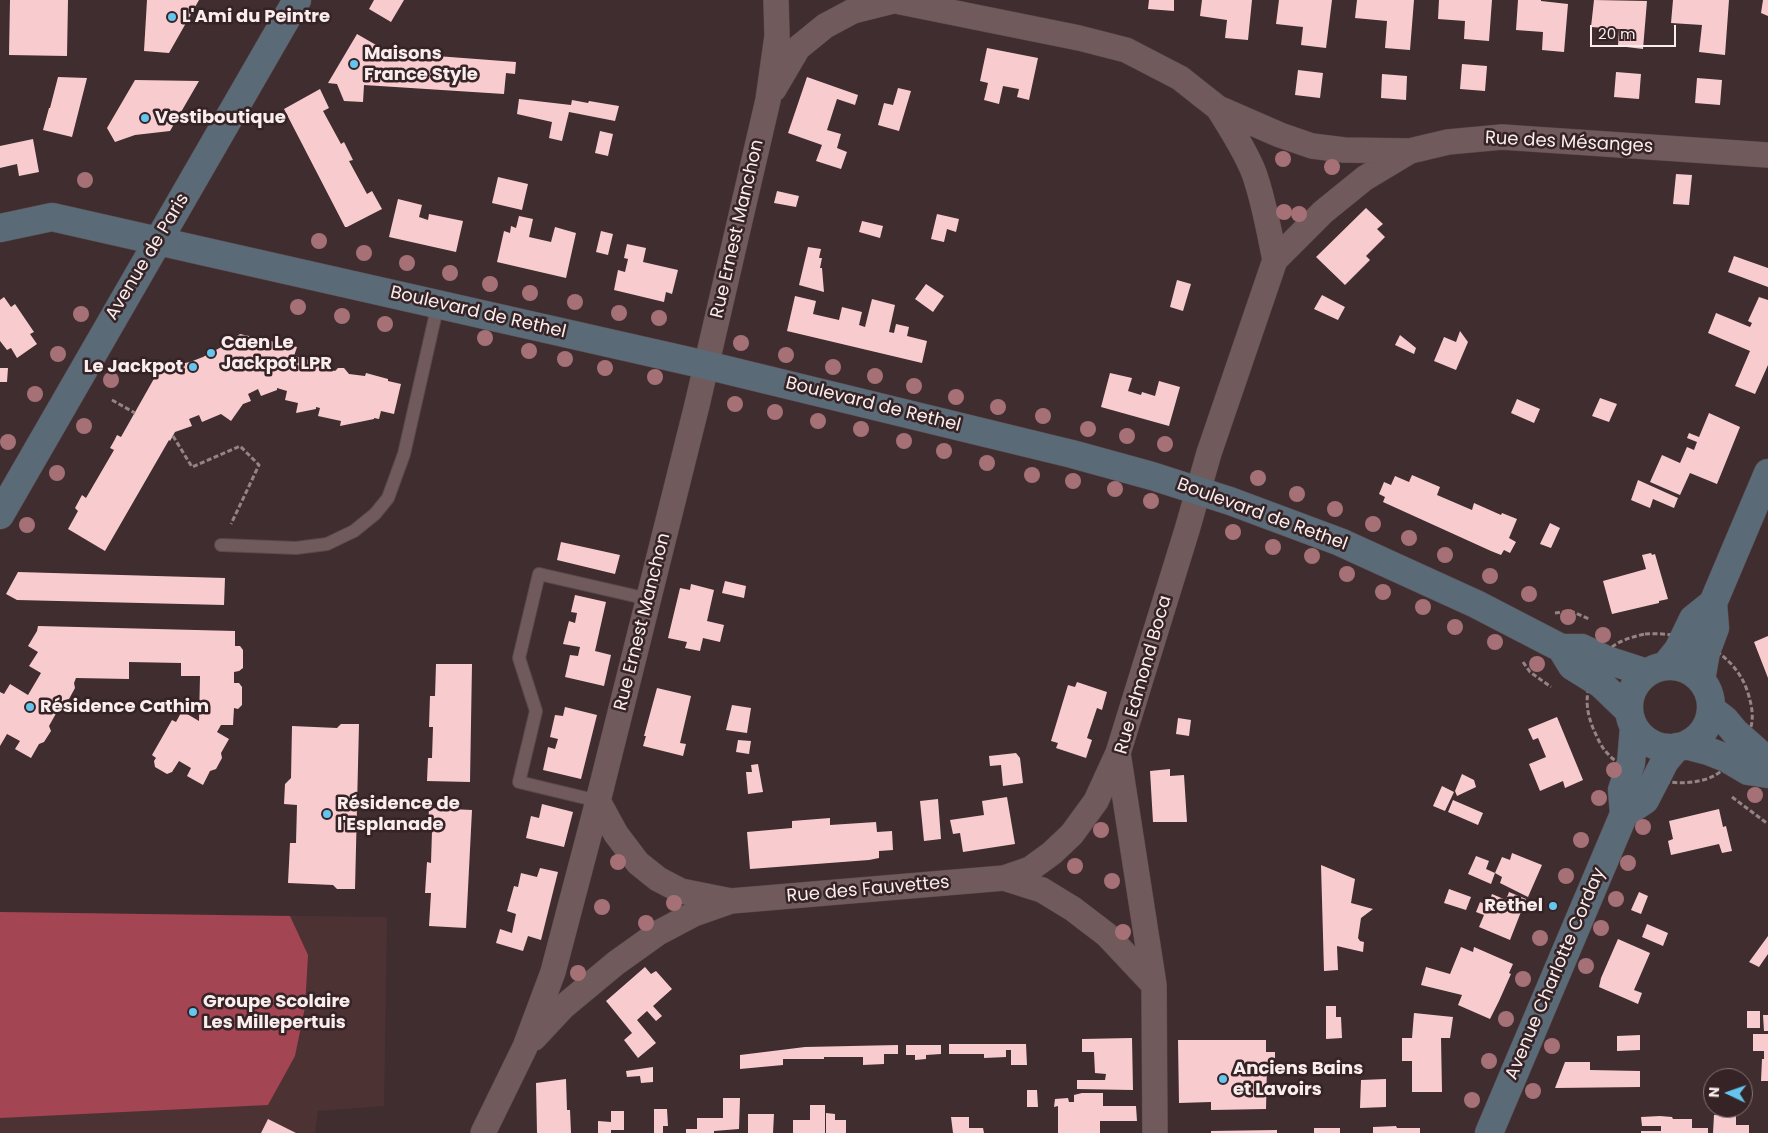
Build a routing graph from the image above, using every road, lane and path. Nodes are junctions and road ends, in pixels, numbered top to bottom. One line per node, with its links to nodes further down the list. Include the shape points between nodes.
1 (297, 0): 9 (main road, Avenue de Paris)
2 (776, 0): 4 (street, Rue Ernest Manchon, via 777,36)
3 (892, 0): 4 (street, Rue Ernest Manchon, via 853,11 825,26 798,48); 5 (street, Rue des Mésanges, via 1126,50 1180,78)
4 (768, 100): 12 (street, Rue Ernest Manchon)
5 (1218, 108): 6 (street, Rue des Mésanges, via 1312,146); 10 (street, Rue Edmond Boca, via 1254,173)
6 (1410, 151): 7 (street, Rue des Mésanges, via 1448,142 1502,138); 10 (street, Rue Edmond Boca, via 1365,178 1322,212)
7 (1768, 155)
8 (0, 228): 9 (main road, Boulevard de Rethel, via 52,217)
9 (160, 240): 11 (main road, Boulevard de Rethel); 18 (main road, Avenue de Paris)
10 (1275, 260): 17 (street, Rue Edmond Boca)
11 (438, 304): 12 (main road, Boulevard de Rethel); 19 (lane, via 404,454 388,498 379,509 354,531 327,544 296,548)
12 (706, 364): 17 (main road, Boulevard de Rethel, via 1072,454); 20 (street, Rue Ernest Manchon)
13 (112, 400): 14 (path)
14 (135, 414)
15 (173, 436): 19 (path, via 192,466 240,446 259,465)
16 (1768, 473): 21 (main road)
17 (1198, 491): 23 (main road, Boulevard de Rethel, via 1300,526 1373,556); 33 (street, Rue Edmond Boca)
18 (0, 515)
19 (221, 545)
20 (648, 599): 39 (street, Rue Ernest Manchon); 39 (lane, via 538,574 519,658 536,711 520,782)
21 (1713, 602): 26 (main road, via 1694,619 1678,650); 27 (main road, via 1714,628)
22 (1670, 635): 24 (path, via 1644,634)
23 (1561, 648): 26 (main road, Boulevard de Rethel, via 1582,648 1607,660); 30 (main road, Boulevard de Rethel, via 1572,666 1601,684)
24 (1610, 648)
25 (1719, 652): 31 (path, via 1730,661 1746,688 1752,711)
26 (1656, 670): 27 (main road, via 1684,668); 30 (main road, via 1634,687 1629,703)
27 (1701, 680): 29 (main road)
28 (1587, 690): 34 (path, via 1588,710 1598,740)
29 (1711, 709): 32 (main road, via 1704,728 1693,741); 35 (main road, via 1760,754)
30 (1631, 719): 32 (main road, via 1645,740 1652,744); 40 (main road, Avenue Charlotte Corday, via 1631,763 1622,790)
31 (1750, 735)
32 (1681, 746): 35 (main road, via 1708,751 1748,772); 40 (main road, via 1665,762 1645,800)
33 (1118, 753): 42 (street, Rue des Fauvettes, via 1096,801 1072,834 1030,869); 44 (street, Rue Edmond Boca)
34 (1619, 764)
35 (1768, 774)
36 (1708, 778): 37 (path)
37 (1715, 784)
38 (1730, 795): 41 (path)
39 (598, 801): 43 (street, Rue des Fauvettes, via 616,834 638,863 658,879 681,891); 45 (street, Rue Ernest Manchon, via 553,972)
40 (1624, 814): 48 (main road, Avenue Charlotte Corday)
41 (1768, 824)
42 (1004, 878): 43 (street, Rue des Fauvettes); 44 (street, Rue des Fauvettes, via 1042,890 1073,909 1107,935)
43 (731, 901): 45 (street, Rue des Fauvettes, via 694,914 658,933 563,1007)
44 (1154, 985): 47 (street, Rue Edmond Boca)
45 (525, 1047): 46 (street, Rue Ernest Manchon)
46 (482, 1133)
47 (1155, 1133)
48 (1489, 1133)

